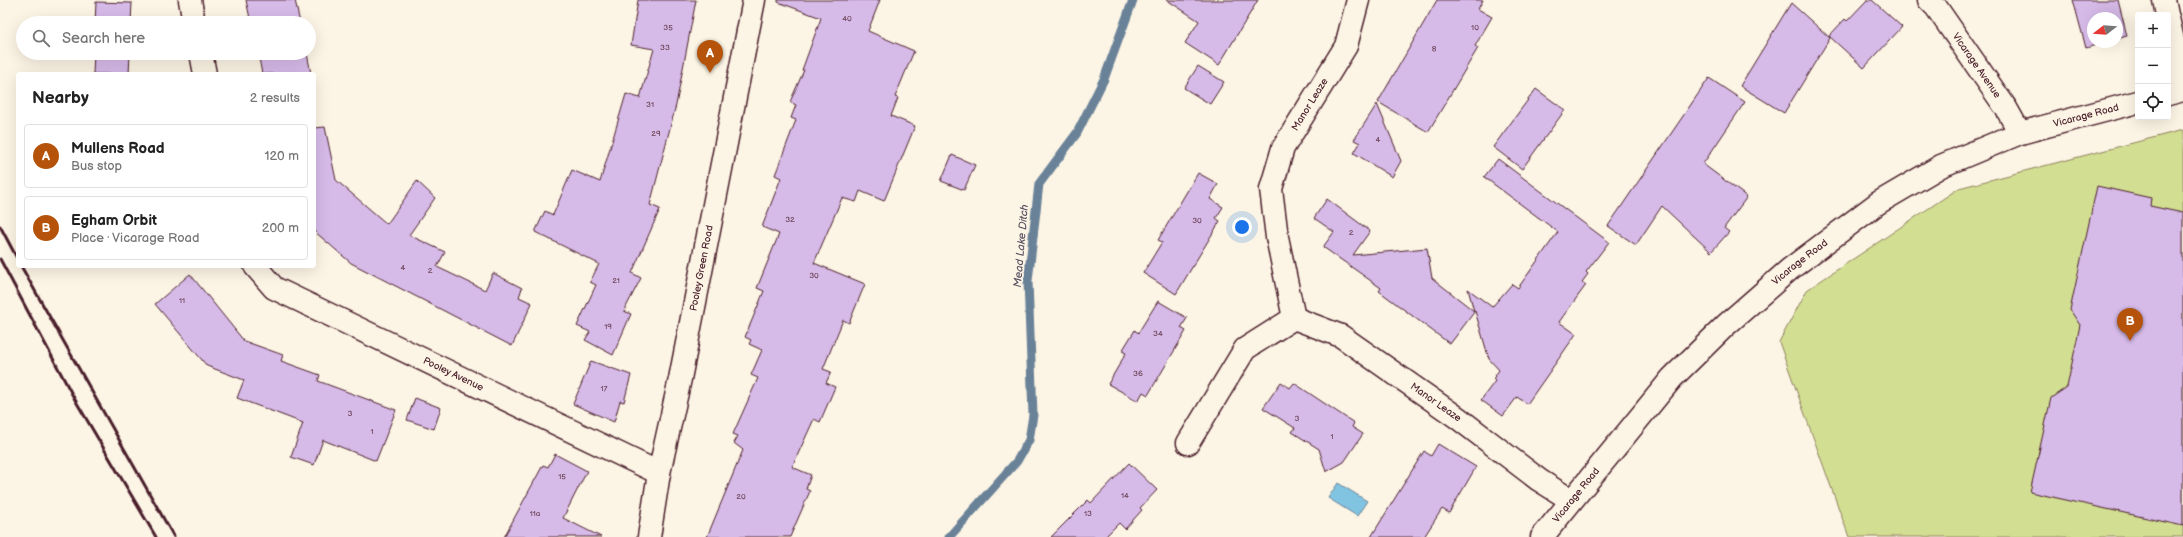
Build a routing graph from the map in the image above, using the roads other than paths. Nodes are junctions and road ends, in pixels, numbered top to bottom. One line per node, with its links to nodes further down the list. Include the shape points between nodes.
1 (190, 0): 7 (street)
2 (754, 0): 19 (street, Pooley Green Road)
3 (1929, 0): 15 (street, Vicarage Avenue, via 2006,108)
4 (2164, 0): 6 (street)
5 (1352, 4): 17 (street, Manor Leaze, via 1346,46 1283,148 1271,189 1277,237)
6 (2166, 12)
7 (193, 16)
8 (2171, 31): 11 (street)
9 (202, 60): 10 (street)
10 (205, 72)
11 (2183, 85)
12 (2183, 90): 13 (street)
13 (2171, 93)
14 (2135, 103): 15 (street, Vicarage Road)
15 (2020, 133): 20 (street, Vicarage Road, via 1941,166 1878,203 1790,269 1726,325 1672,378)
16 (257, 268): 19 (street, Pooley Avenue, via 274,288)
17 (1294, 318): 18 (street, via 1245,349); 20 (street, Manor Leaze, via 1341,336 1458,418 1539,480)
18 (1188, 443)
19 (659, 474): 21 (street, Pooley Green Road)
20 (1571, 500): 22 (street, Vicarage Road)
21 (649, 537)
22 (1542, 537)

